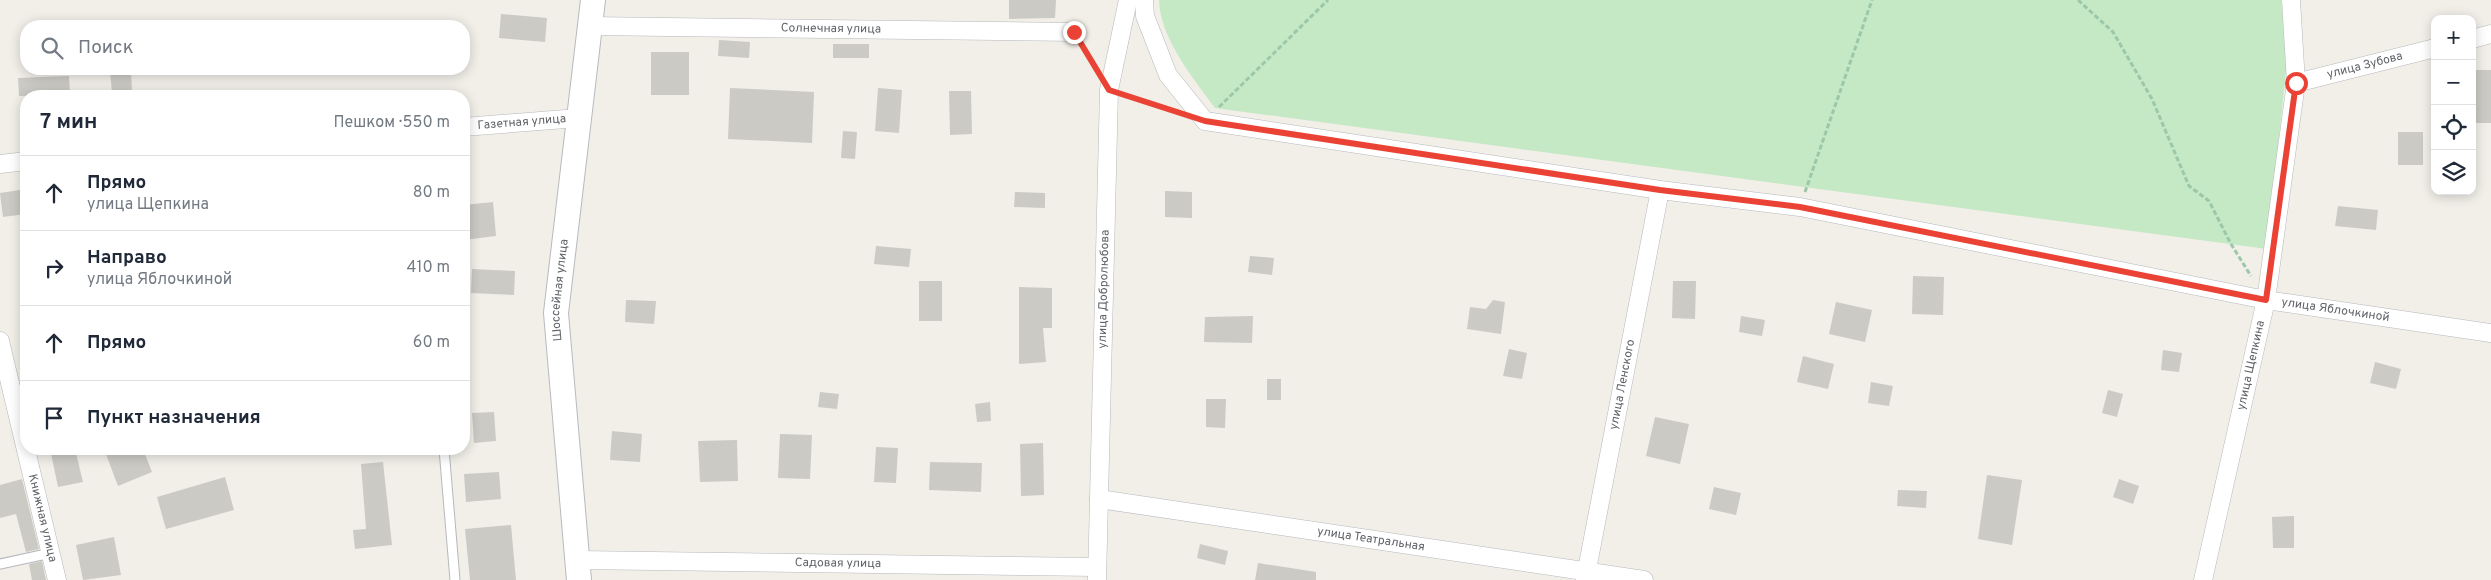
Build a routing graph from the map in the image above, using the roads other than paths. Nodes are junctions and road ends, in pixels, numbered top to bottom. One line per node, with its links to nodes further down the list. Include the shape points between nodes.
1 (593, 0): 5 (main road, Шоссейная улица)
2 (1128, 0): 23 (street, улица Добролюбова, via 1109,90)
3 (1144, 0): 15 (street, улица Яблочкиной, via 1145,16 1168,75 1205,121)
4 (2291, 0): 10 (street, улица Щепкина)
5 (590, 26): 6 (street, Солнечная улица); 11 (main road, Шоссейная улица)
6 (1074, 32)
7 (2491, 34): 8 (street)
8 (2476, 38)
9 (2431, 49): 10 (street, улица Зубова)
10 (2296, 83): 16 (street, улица Щепкина)
11 (578, 118): 12 (street, Газетная улица); 26 (main road, Шоссейная улица, via 556,314)
12 (470, 127)
13 (20, 162): 14 (street)
14 (0, 164)
15 (1660, 190): 16 (street, улица Яблочкиной, via 1800,207); 28 (street, улица Ленского)
16 (2266, 300): 17 (street, улица Яблочкиной); 32 (street, улица Щепкина)
17 (2491, 333)
18 (0, 341): 19 (street, Книжная улица)
19 (4, 379): 20 (street, Книжная улица)
20 (20, 438)
21 (25, 455): 24 (street, Книжная улица)
22 (445, 455): 30 (lane)
23 (1099, 499): 27 (street, улица Добролюбова); 28 (street, улица Театральная)
24 (51, 553): 25 (lane); 29 (street, Книжная улица)
25 (0, 564)
26 (578, 570): 27 (street, Садовая улица)
27 (1097, 574)
28 (1586, 575): 31 (street, улица Театральная)
29 (57, 580)
30 (455, 580)
31 (1644, 580)
32 (2203, 580)

